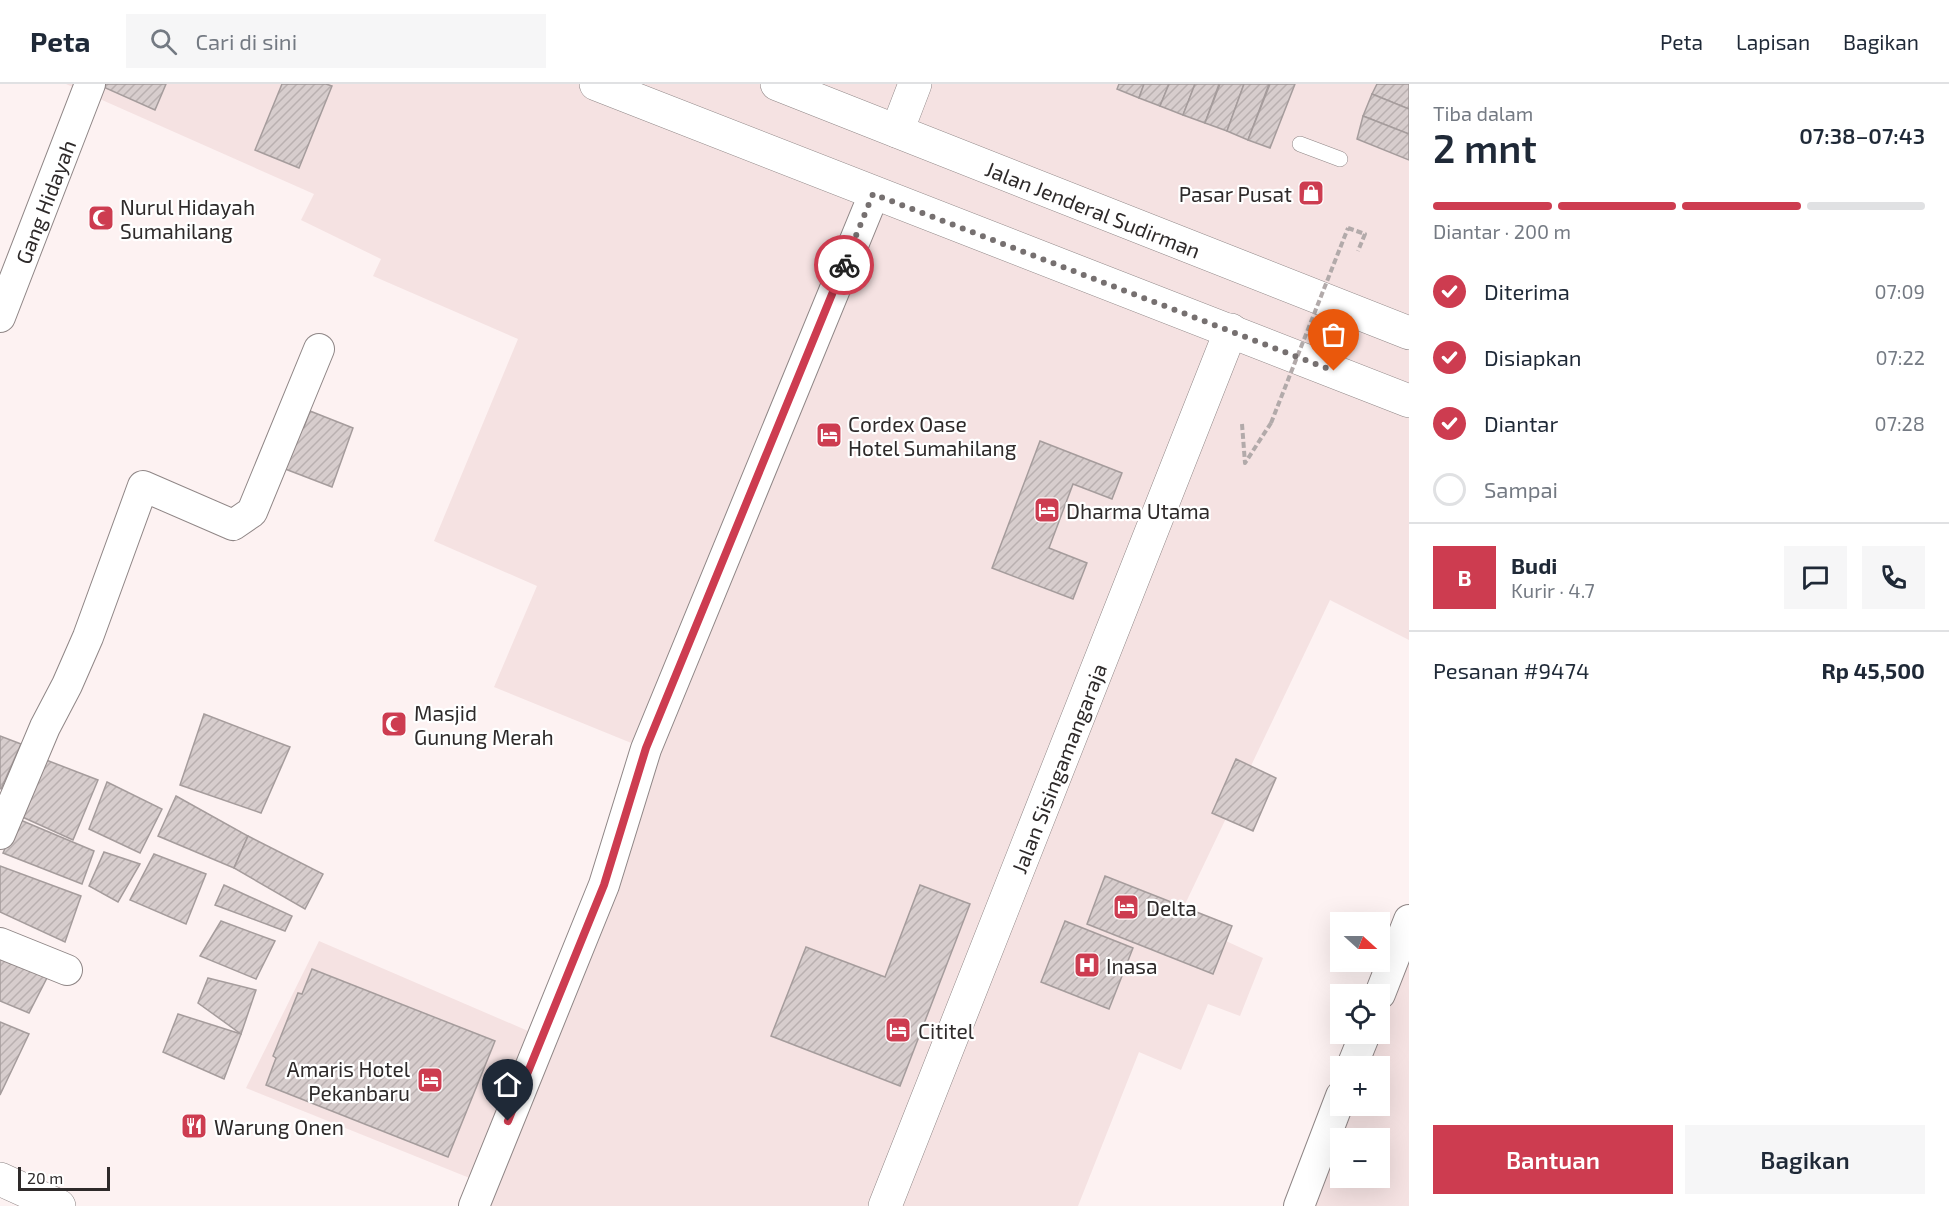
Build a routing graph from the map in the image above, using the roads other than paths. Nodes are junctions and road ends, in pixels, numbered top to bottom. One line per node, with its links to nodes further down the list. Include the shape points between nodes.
1 (90, 84): 9 (street, Gang Hidayah)
2 (596, 84): 8 (main road)
3 (777, 84): 5 (main road, Jalan Jenderal Sudirman)
4 (915, 84): 5 (main road)
5 (897, 131): 11 (main road, Jalan Jenderal Sudirman)
6 (1300, 144): 7 (lane)
7 (1340, 159)
8 (873, 194): 10 (main road); 23 (street, via 646,748 604,885)
9 (0, 317)
10 (1231, 330): 13 (main road); 24 (main road, Jalan Sisingamangaraja)
11 (1409, 333)
12 (319, 349): 14 (street, via 252,512 233,525 143,486 88,637)
13 (1409, 400)
14 (0, 834)
15 (1409, 920): 17 (street)
16 (0, 943): 18 (street)
17 (1400, 968): 19 (street)
18 (67, 970)
19 (1388, 984)
20 (1333, 1116): 25 (street)
21 (0, 1179): 22 (main road)
22 (59, 1206)
23 (474, 1206)
24 (885, 1206)
25 (1299, 1206)

